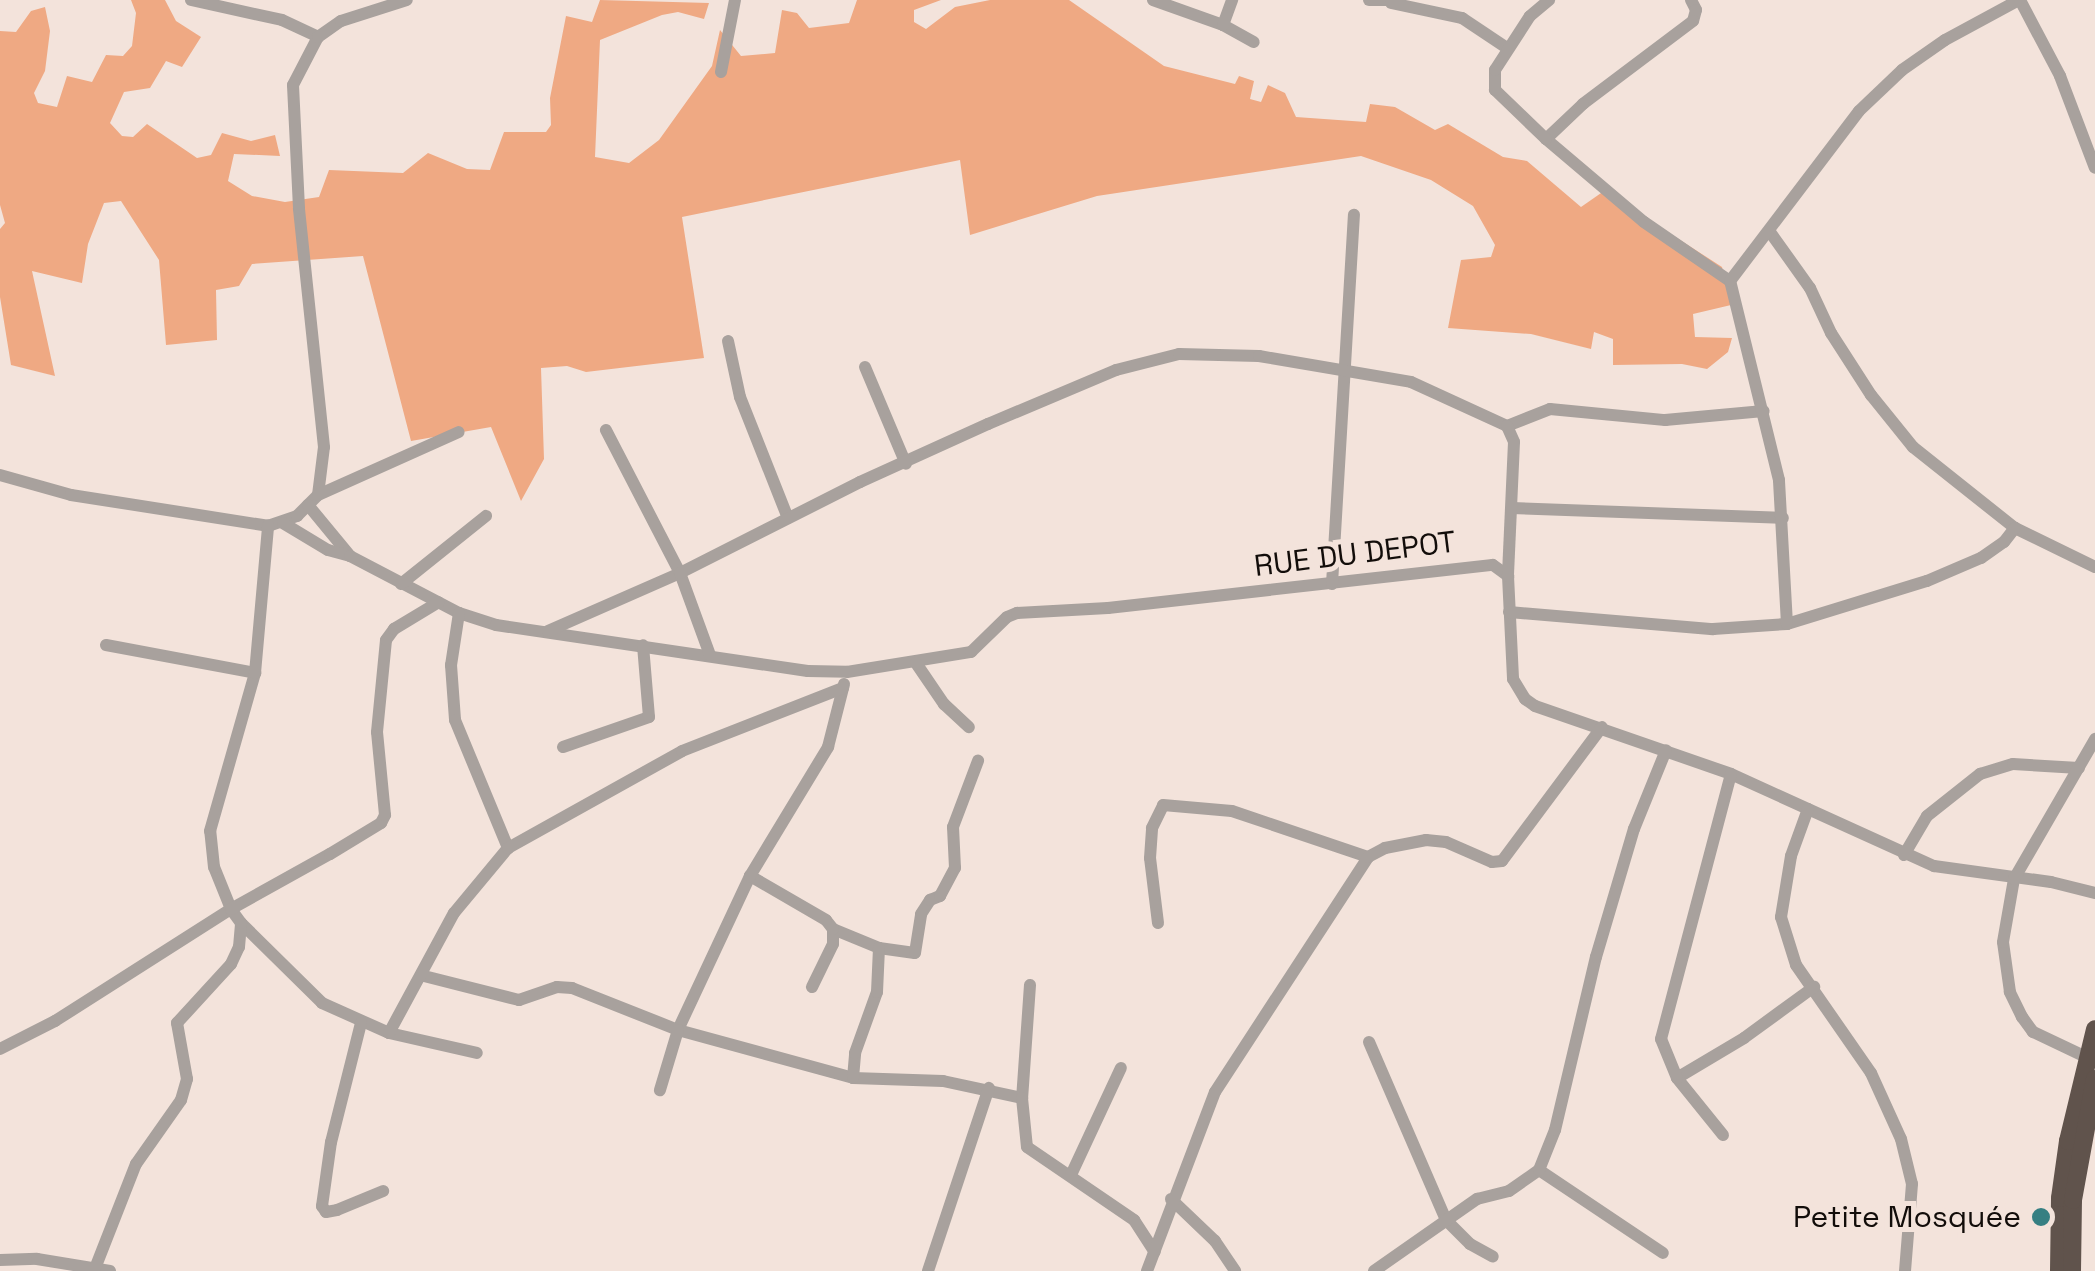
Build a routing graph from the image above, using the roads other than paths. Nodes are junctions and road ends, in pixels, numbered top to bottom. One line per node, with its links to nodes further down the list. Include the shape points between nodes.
1 (191, 0): 12 (street, via 282,20)
2 (406, 0): 12 (street, via 341,21)
3 (734, 0): 15 (street)
4 (1153, 0): 11 (street)
5 (1232, 0): 11 (street)
6 (1369, 0): 10 (street)
7 (1549, 0): 14 (street)
8 (1691, 0): 16 (street, via 1693,21)
9 (2020, 0): 17 (street, via 2060,76); 19 (street, via 1902,70 1846,127)
10 (1391, 2): 14 (street, via 1462,18)
11 (1223, 25): 13 (street)
12 (318, 37): 30 (street, via 293,85 324,447)
13 (1254, 42)
14 (1507, 48): 16 (street, via 1495,70 1495,90)
15 (721, 72)
16 (1546, 140): 20 (street, via 1644,222)
17 (2095, 168)
18 (1354, 215): 23 (street)
19 (1770, 232): 20 (street); 37 (street, via 1896,428)
20 (1730, 281): 24 (street)
21 (728, 342): 33 (street, via 740,397)
22 (866, 367): 28 (street)
23 (1344, 368): 25 (street, via 1411,382); 28 (street, via 1179,354 1116,370); 43 (street)
24 (1764, 412): 25 (street, via 1665,420 1550,409); 34 (street)
25 (1507, 426): 31 (street, via 1514,442)
26 (606, 430): 40 (street)
27 (459, 432): 30 (street)
28 (906, 464): 33 (street)
29 (0, 475): 36 (street, via 71,495)
30 (313, 500): 35 (street); 38 (street)
31 (1512, 508): 34 (street); 41 (street)
32 (486, 516): 42 (street)
33 (788, 518): 40 (street)
34 (1783, 518): 47 (street)
35 (282, 523): 36 (street); 38 (street, RUE DU DEPOT)
36 (268, 526): 53 (street)
37 (2015, 528): 39 (street); 47 (street, via 1981,558)
38 (350, 556): 42 (street, RUE DU DEPOT)
39 (2095, 567)
40 (680, 573): 48 (street); 51 (street)
41 (1508, 576): 43 (street, RUE DU DEPOT, via 1477,564); 45 (street)
42 (401, 584): 44 (street, RUE DU DEPOT)
43 (1332, 584): 52 (street, RUE DU DEPOT, via 1017,613 971,652)
44 (439, 602): 46 (street, RUE DU DEPOT); 71 (street, via 394,628 386,640 376,732 381,822)
45 (1509, 612): 47 (street, via 1713,629); 56 (street, via 1513,679 1524,699)
46 (459, 613): 48 (street, RUE DU DEPOT); 65 (street, via 451,665 455,720)
47 (1787, 624)
48 (546, 632): 49 (street, RUE DU DEPOT)
49 (643, 645): 51 (street, RUE DU DEPOT); 59 (street, via 649,717)
50 (106, 646): 53 (street)
51 (710, 655): 54 (street, RUE DU DEPOT)
52 (916, 664): 54 (street, RUE DU DEPOT); 57 (street)
53 (254, 672): 71 (street, via 210,830 214,867)
54 (848, 672): 55 (street)
55 (843, 688): 65 (street, via 682,752); 68 (street, via 828,747)
56 (1602, 726): 60 (street); 67 (street, via 1502,861 1426,840)
57 (969, 727)
58 (2095, 739): 62 (street)
59 (564, 747)
60 (1666, 750): 63 (street); 97 (street, via 1634,828)
61 (978, 761): 75 (street, via 953,827 956,868 920,914 917,949 910,954)
62 (2079, 768): 66 (street, via 2013,764 1980,774 1928,816); 69 (street)
63 (1731, 774): 64 (street); 90 (street, via 1662,1028 1664,1056)
64 (1808, 810): 66 (street); 79 (street, via 1791,856 1782,918 1796,965)
65 (508, 848): 76 (street, via 454,913)
66 (1904, 855): 69 (street)
67 (1368, 857): 72 (street, via 1232,811 1163,804 1152,828 1150,858); 100 (street, via 1215,1092)
68 (750, 876): 74 (street); 82 (street)
69 (2014, 878): 70 (street); 87 (street, via 2003,942 2010,992 2033,1032)
70 (2095, 893)
71 (231, 909): 73 (street); 85 (street, via 56,1021)
72 (1158, 923)
73 (240, 924): 80 (street, via 322,1003); 107 (street, via 231,964 177,1023 187,1078 181,1100 136,1164)
74 (833, 929): 75 (street); 78 (street, via 833,944)
75 (879, 948): 89 (street, via 877,992)
76 (424, 976): 82 (street, via 518,1000 572,988); 83 (street)
77 (1030, 985): 94 (street)
78 (812, 987)
79 (1814, 987): 90 (street); 113 (street, via 1870,1072 1901,1139 1912,1184)
80 (361, 1023): 83 (street); 99 (street, via 330,1142 322,1206 337,1210)
81 (2095, 1029): 87 (highway)
82 (678, 1030): 89 (street); 93 (street)
83 (389, 1033): 86 (street)
84 (1368, 1042): 101 (street)
85 (0, 1049)
86 (477, 1054)
87 (2086, 1057): 96 (highway)
88 (1121, 1068): 98 (street)
89 (853, 1078): 92 (street)
90 (1676, 1078): 95 (street)
91 (2095, 1080): 96 (highway)
92 (989, 1088): 94 (street); 109 (street)
93 (660, 1090)
94 (1022, 1098): 98 (street, via 1027,1146)
95 (1723, 1135)
96 (2081, 1143): 114 (highway, via 2060,1198); 115 (highway)
97 (1539, 1170): 101 (street); 103 (street)
98 (1071, 1176): 102 (street, via 1134,1220)
99 (382, 1190)
100 (1171, 1200): 102 (street); 111 (street, via 1215,1242)
101 (1446, 1220): 104 (street); 112 (street)
102 (1155, 1252): 110 (street)
103 (1663, 1253)
104 (1493, 1257)
105 (0, 1260): 106 (street)
106 (35, 1265): 107 (street)
107 (94, 1270): 108 (street)
108 (110, 1271)
109 (928, 1271)
110 (1147, 1271)
111 (1234, 1271)
112 (1374, 1271)
113 (1905, 1271)
114 (2059, 1271)
115 (2072, 1271)

